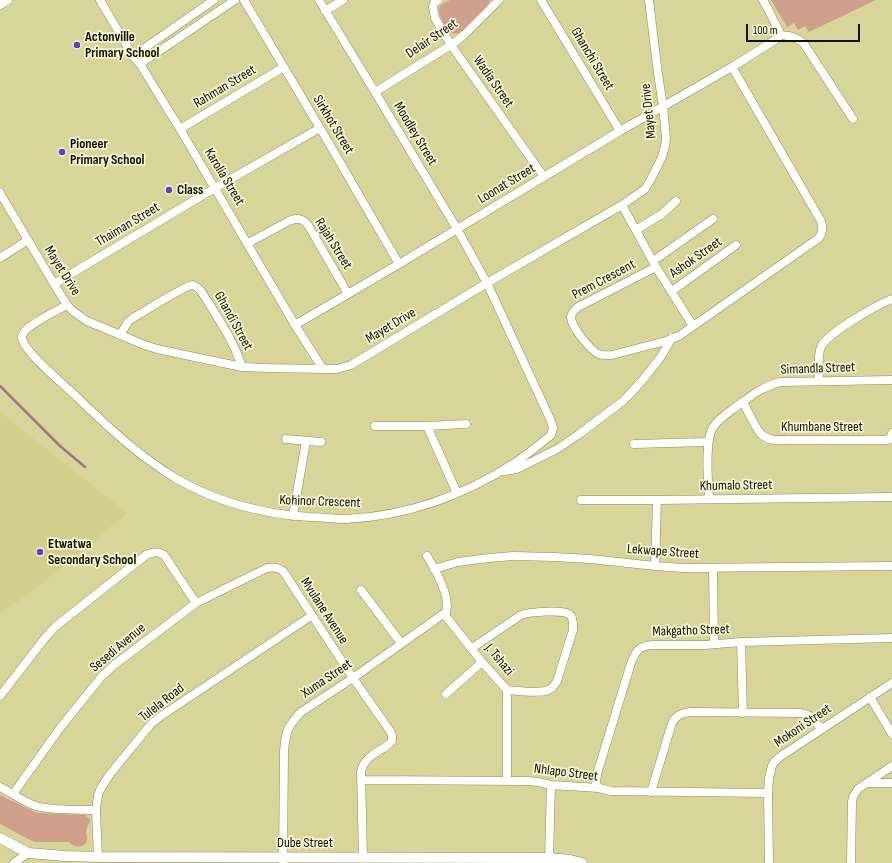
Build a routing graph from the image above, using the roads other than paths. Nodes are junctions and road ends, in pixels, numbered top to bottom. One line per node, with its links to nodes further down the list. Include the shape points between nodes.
1 (8, 0): 13 (street)
2 (101, 0): 17 (street, Karolia Street)
3 (214, 0): 17 (street)
4 (235, 0): 18 (street)
5 (244, 0): 19 (street, Sirkhot Street)
6 (319, 0): 14 (street, Moodley Street)
7 (343, 0): 14 (street)
8 (438, 0): 16 (street, Wadia Street, via 433,7 435,18)
9 (497, 0): 16 (street, Delair Street)
10 (541, 0): 26 (street, Ghanchi Street)
11 (650, 0): 22 (street, Mayet Drive)
12 (763, 0): 15 (street)
13 (0, 5)
14 (325, 11): 21 (street, Moodley Street)
15 (781, 35): 20 (street, Loonat Street); 23 (street, via 801,40)
16 (451, 45): 21 (street, Delair Street); 27 (street, Wadia Street)
17 (133, 56): 18 (street, Karolia Street)
18 (140, 64): 24 (street, Karolia Street)
19 (284, 67): 24 (street, Rahman Street); 25 (street, Sirkhot Street)
20 (732, 67): 22 (street, Loonat Street); 49 (street, Prem Crescent, via 818,215 822,230 819,238)
21 (375, 92): 34 (street, Moodley Street)
22 (663, 106): 26 (street, Loonat Street); 31 (street, Mayet Drive, via 666,139 662,157 645,189)
23 (853, 119)
24 (180, 128): 28 (street, Karolia Street)
25 (320, 128): 28 (street, Thaiman Street); 40 (street, Sirkhot Street)
26 (620, 131): 27 (street, Loonat Street)
27 (544, 177): 34 (street, Loonat Street)
28 (215, 188): 37 (street, Karolia Street); 43 (street, Thaiman Street)
29 (0, 193): 32 (street, Mayet Drive)
30 (676, 201): 35 (street, via 662,214)
31 (622, 205): 35 (street, Ashok Street); 42 (street, Mayet Drive)
32 (3, 206): 36 (street, Mayet Drive)
33 (713, 219): 41 (street, Ashok Street)
34 (457, 230): 40 (street, Loonat Street); 42 (street, Moodley Street)
35 (636, 230): 41 (street, Ashok Street)
36 (28, 240): 39 (street); 43 (street, Mayet Drive)
37 (248, 243): 45 (street, Rajah Street, via 291,220 303,220); 48 (street, Karolia Street)
38 (736, 245): 44 (street, Ashok Street)
39 (0, 258)
40 (399, 264): 45 (street, Loonat Street)
41 (654, 264): 44 (street, Ashok Street); 51 (street, Prem Crescent, via 578,307 571,317 581,336 592,349 603,356)
42 (487, 283): 53 (street, Mayet Drive, via 351,365); 66 (street, Kohinor Crescent, via 553,428 551,435 545,440)
43 (54, 284): 47 (street, Mayet Drive)
44 (672, 291): 49 (street, Ashok Street)
45 (348, 294): 48 (street, Loonat Street)
46 (892, 299): 55 (street, via 828,338 821,348)
47 (67, 304): 50 (street, Mayet Drive, via 87,321); 72 (street, Kohinor Crescent, via 26,328 22,340 36,359 103,423 144,457 199,490 254,509)
48 (295, 325): 53 (street, Karolia Street)
49 (693, 326): 51 (street, Prem Crescent)
50 (120, 335): 52 (street, Mayet Drive, via 157,349); 52 (street, Ghandi Street, via 133,318 184,288 194,286 201,291 229,338)
51 (672, 338): 66 (street, via 642,381 623,400 557,448 517,469)
52 (242, 367): 53 (street, Mayet Drive)
53 (322, 370)
54 (892, 380): 55 (street, Simandla Street)
55 (819, 381): 56 (street, Simandla Street, via 772,384)
56 (743, 402): 60 (street, Khumbane Street, via 763,436 774,440 886,440 890,439); 64 (street, Simandla Street, via 714,425)
57 (466, 424): 59 (street)
58 (375, 426): 59 (street)
59 (427, 426): 67 (street)
60 (892, 433)
61 (286, 439): 62 (street)
62 (306, 441): 63 (street); 72 (street)
63 (321, 442)
64 (708, 442): 65 (street); 69 (street, Simandla Street)
65 (634, 444)
66 (500, 472): 67 (street, Kohinor Crescent)
67 (457, 493): 72 (street, Kohinor Crescent, via 439,501 375,516 344,519)
68 (892, 497): 69 (street, Khumalo Street)
69 (709, 499): 71 (street, Khumalo Street)
70 (581, 500): 71 (street, Khumalo Street)
71 (657, 500): 74 (street)
72 (293, 516)
73 (427, 556): 77 (street)
74 (655, 566): 76 (street, Lekwape Street); 77 (street, Lekwape Street, via 590,559 513,556 458,562)
75 (892, 566): 76 (street, Lekwape Street)
76 (713, 568): 86 (street)
77 (434, 569): 81 (street, via 446,600 447,608)
78 (255, 574): 80 (street, Sesedi Avenue); 82 (street, Mvulane Avenue, via 272,567 283,571)
79 (361, 590): 85 (street)
80 (196, 603): 93 (street, via 164,554 151,552 56,626); 108 (street, Sesedi Avenue, via 102,676 60,728)
81 (444, 614): 85 (street, Xuma Street); 87 (street, J. Tshazi)
82 (312, 616): 89 (street, Mvulane Avenue); 109 (street, Tulela Road, via 151,724 100,788)
83 (892, 638): 84 (street, Makgatho Street)
84 (741, 642): 86 (street, Makgatho Street); 95 (street)
85 (401, 644): 89 (street, Xuma Street)
86 (714, 644): 105 (street, Makgatho Street, via 652,644 637,650 597,774)
87 (472, 648): 88 (street, J. Tshazi); 91 (street, via 525,614 564,612 572,616 573,630 558,681 554,686 540,692)
88 (482, 662): 91 (street, J. Tshazi); 92 (street)
89 (353, 678): 99 (street, Mvulane Avenue, via 390,730 393,739 368,758 361,772); 115 (street, Xuma Street, via 301,712 288,728 284,751)
90 (892, 684): 94 (street, Mokoni Street)
91 (507, 690): 100 (street, J. Tshazi)
92 (446, 694)
93 (0, 696)
94 (870, 697): 96 (street, Mokoni Street); 97 (street)
95 (743, 713): 96 (street, via 802,714 810,716); 106 (street, via 691,712 682,713 675,718)
96 (822, 729): 107 (street, Mokoni Street, via 774,762 770,770)
97 (892, 734)
98 (892, 766): 101 (street)
99 (362, 780): 100 (street, Nhlapo Street); 113 (street, Mvulane Avenue)
100 (507, 781): 103 (street, Nhlapo Street)
101 (868, 783): 102 (street); 119 (street, via 858,789 853,797)
102 (892, 783)
103 (551, 785): 105 (street, Nhlapo Street); 114 (street)
104 (0, 787): 108 (street)
105 (598, 788): 106 (street, Nhlapo Street, via 611,791)
106 (651, 792): 107 (street, Nhlapo Street)
107 (768, 793): 118 (street, Mokoni Street)
108 (13, 794): 109 (street, via 38,806)
109 (96, 810): 112 (street, Tulela Road)
110 (0, 838): 111 (street)
111 (28, 853): 112 (street, Dube Street); 117 (street)
112 (98, 857): 115 (street, Dube Street)
113 (363, 858): 114 (street, Dube Street); 115 (street, Dube Street)
114 (549, 858): 116 (street, Dube Street)
115 (283, 860)
116 (578, 862)
117 (14, 863)
118 (769, 863)
119 (851, 863)

